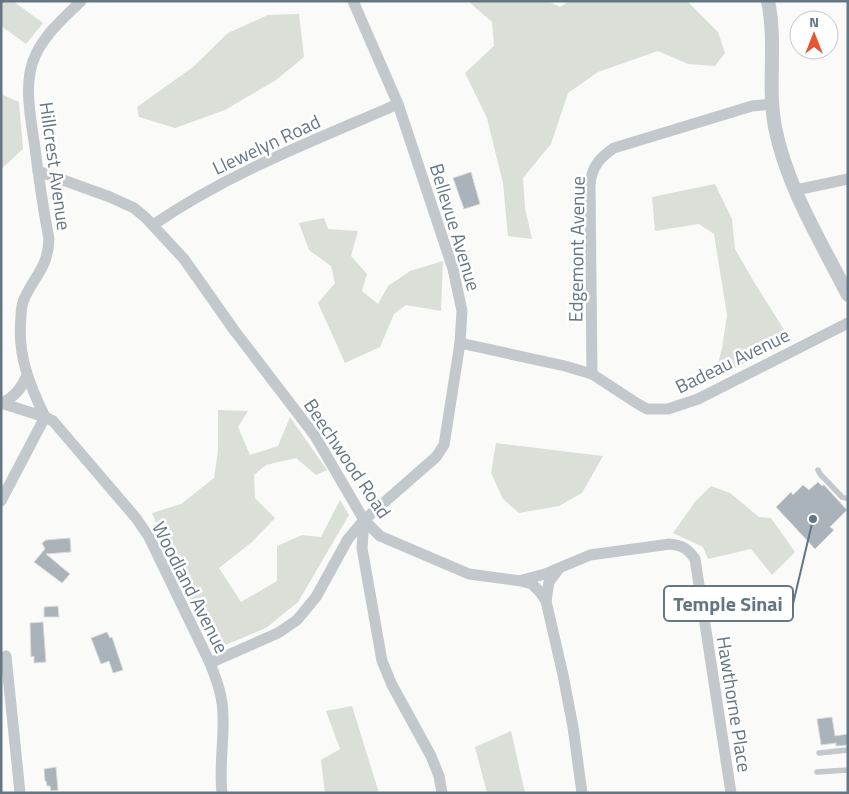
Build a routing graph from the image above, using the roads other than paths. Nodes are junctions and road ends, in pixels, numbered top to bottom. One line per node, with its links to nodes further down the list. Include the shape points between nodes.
1 (81, 1): 6 (street, Hillcrest Avenue, via 44,42 30,70 30,117)
2 (353, 1): 4 (street, Bellevue Avenue)
3 (768, 1): 5 (street, via 773,42)
4 (398, 104): 9 (street, Llewelyn Road, via 240,173); 12 (street, Bellevue Avenue, via 453,269 462,311)
5 (773, 104): 8 (street, via 780,147); 13 (street, Edgemont Avenue, via 752,106 614,148 598,161 590,186)
6 (38, 171): 9 (street, Beechwood Road, via 134,208); 14 (street, Hillcrest Avenue, via 49,239 45,265 25,296 22,307 20,348)
7 (848, 179): 8 (street)
8 (796, 190): 10 (street)
9 (153, 225): 20 (street, Beechwood Road, via 184,260 315,436)
10 (848, 295)
11 (848, 323): 13 (street, Badeau Avenue, via 698,399 668,409 656,410 638,404)
12 (460, 343): 13 (street, Badeau Avenue); 20 (street, Bellevue Avenue, via 444,445 436,457)
13 (592, 374)
14 (27, 375): 15 (street, via 16,395); 16 (street, Hillcrest Avenue)
15 (2, 403): 16 (street, Woodland Avenue)
16 (45, 417): 19 (street); 25 (street, Woodland Avenue, via 59,427 149,537)
17 (818, 470): 18 (lane, via 842,497)
18 (848, 498)
19 (1, 501)
20 (364, 520): 22 (street, Beechwood Road, via 380,536 469,574); 25 (street, Bellevue Avenue, via 342,548 313,601 296,620 278,633); 33 (street, via 362,548 382,661 431,756)
21 (558, 570): 22 (street, Hawthorne Place); 23 (street, via 549,582); 35 (street, Hawthorne Place, via 590,556 670,544 681,545 689,551 695,559)
22 (521, 580): 23 (street, Beechwood Road, via 532,584)
23 (546, 601): 34 (street, via 568,701)
24 (6, 656): 26 (street)
25 (210, 664): 32 (street, Woodland Avenue, via 218,683 222,707)
26 (6, 724): 31 (street)
27 (848, 750): 28 (lane)
28 (819, 753)
29 (848, 770): 30 (lane)
30 (817, 772)
31 (20, 793)
32 (222, 793)
33 (442, 793)
34 (582, 793)
35 (731, 793)

